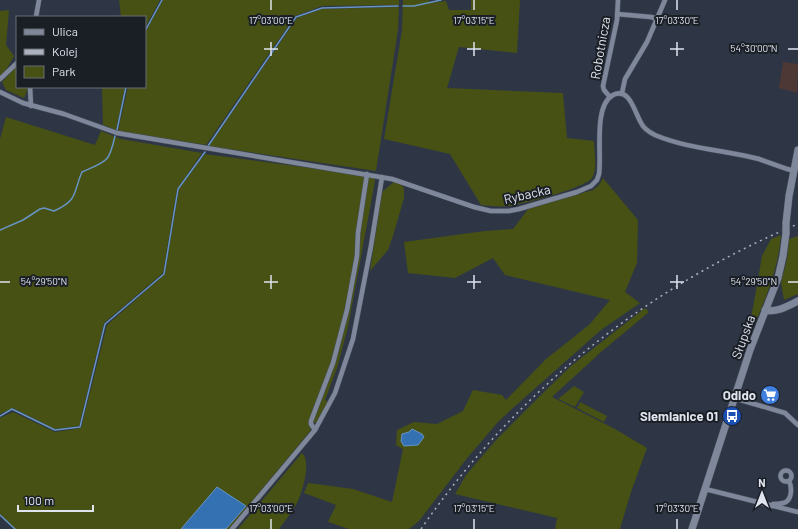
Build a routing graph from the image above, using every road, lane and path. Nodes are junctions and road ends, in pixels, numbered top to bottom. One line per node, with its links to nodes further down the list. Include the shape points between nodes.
1 (39, 0): 5 (street)
2 (618, 0): 4 (street, Robotnicza)
3 (665, 0): 6 (street)
4 (617, 14): 6 (street); 12 (street, Robotnicza, via 604,86)
5 (36, 16)
6 (658, 19): 11 (street, via 625,79)
7 (16, 64): 8 (street)
8 (0, 79)
9 (30, 88): 13 (street)
10 (0, 92): 13 (street, Rybacka)
11 (622, 93): 12 (street); 15 (street, via 628,97 643,126 654,134)
12 (610, 97): 17 (street, Rybacka, via 600,120 599,174 594,183 585,190 519,209 491,211 402,181)
13 (31, 106): 16 (street, Rybacka, via 64,114 117,133)
14 (798, 150): 15 (main road, Słupska)
15 (794, 171): 19 (main road, Słupska, bridge, via 789,196 784,256)
16 (367, 174): 17 (street, Rybacka); 22 (street, via 358,233 358,256 333,363 312,421)
17 (382, 177): 22 (street, via 353,339 335,393)
18 (798, 301): 19 (main road, via 777,310)
19 (766, 310): 20 (main road, Słupska)
20 (734, 398): 21 (street, via 785,413); 24 (main road, Słupska)
21 (798, 425)
22 (315, 430): 27 (street)
23 (789, 481): 25 (street, via 792,488 788,500)
24 (705, 489): 25 (street); 28 (main road, Słupska)
25 (772, 506): 26 (street)
26 (798, 512)
27 (232, 529)
28 (692, 529)

